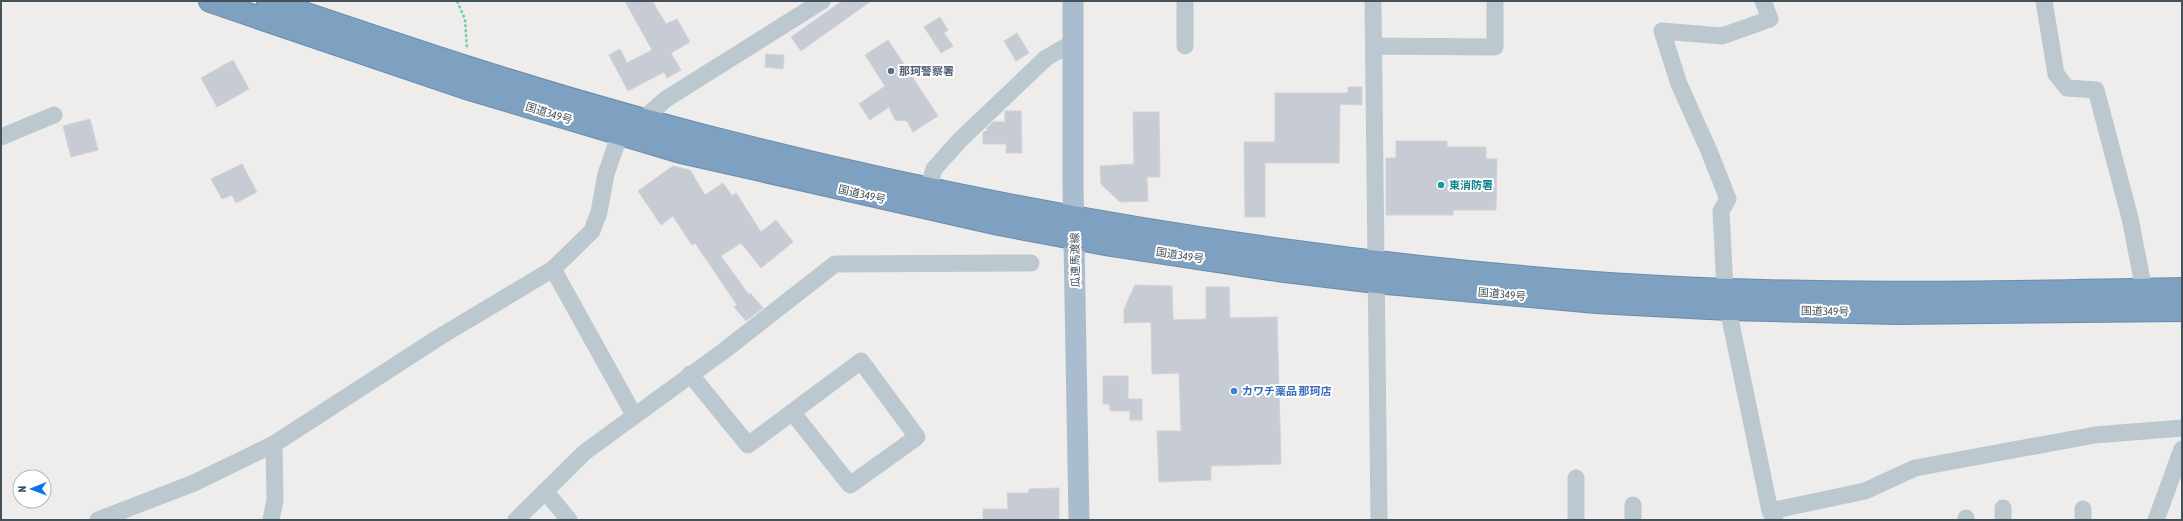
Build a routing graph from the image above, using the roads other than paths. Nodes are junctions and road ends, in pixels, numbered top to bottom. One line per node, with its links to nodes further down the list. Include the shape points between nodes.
1 (210, 1): 15 (highway, 国道349号, via 466,88)
2 (268, 1): 14 (highway, 国道349号, via 468,69)
3 (822, 1): 14 (street, via 666,99)
4 (1073, 1): 10 (main road, 瓜連馬渡線)
5 (1185, 1): 11 (street)
6 (1373, 1): 12 (street)
7 (1494, 1): 12 (street, via 1495,47)
8 (1763, 1): 25 (street, via 1770,19 1722,36 1662,31 1679,84 1728,199 1721,211)
9 (2044, 1): 24 (street, via 2056,74 2067,88 2096,90 2130,218)
10 (1072, 43): 17 (street, via 1046,58 960,140 934,169); 18 (main road, 瓜連馬渡線)
11 (1185, 46)
12 (1374, 46): 22 (street)
13 (54, 115): 16 (street)
14 (642, 120): 15 (street); 17 (highway, 国道349号)
15 (620, 134): 19 (highway, 国道349号, via 751,169); 21 (street, via 606,174 599,212 592,231)
16 (1, 137)
17 (928, 189): 18 (highway, 国道349号)
18 (1074, 217): 19 (main road, 瓜連馬渡線); 22 (highway, 国道349号, via 1281,250)
19 (1075, 239): 22 (highway, 国道349号, via 1277,270); 40 (main road, 瓜連馬渡線)
20 (1031, 263): 27 (street, via 835,264 725,350)
21 (553, 269): 29 (street); 31 (street, via 441,336)
22 (1376, 272): 25 (highway, 国道349号, via 1596,302); 41 (street)
23 (2182, 289): 24 (highway, 国道349号)
24 (2144, 290): 25 (highway, 国道349号, via 1895,293)
25 (1726, 299): 26 (highway, 国道349号, via 1897,313); 35 (street)
26 (2182, 310)
27 (690, 374): 28 (street, via 748,445); 29 (street)
28 (792, 412): 28 (street, via 861,361 917,437 850,485)
29 (634, 415): 34 (street, via 585,452)
30 (2182, 428): 35 (street, via 2095,435 1915,468 1865,491)
31 (274, 444): 36 (street, via 194,483); 37 (street, via 276,500)
32 (2182, 449): 43 (street)
33 (1576, 478): 42 (street)
34 (545, 491): 38 (street); 39 (street)
35 (1773, 515)
36 (98, 520)
37 (271, 520)
38 (516, 520)
39 (569, 520)
40 (1079, 520)
41 (1379, 520)
42 (1576, 520)
43 (2156, 520)

